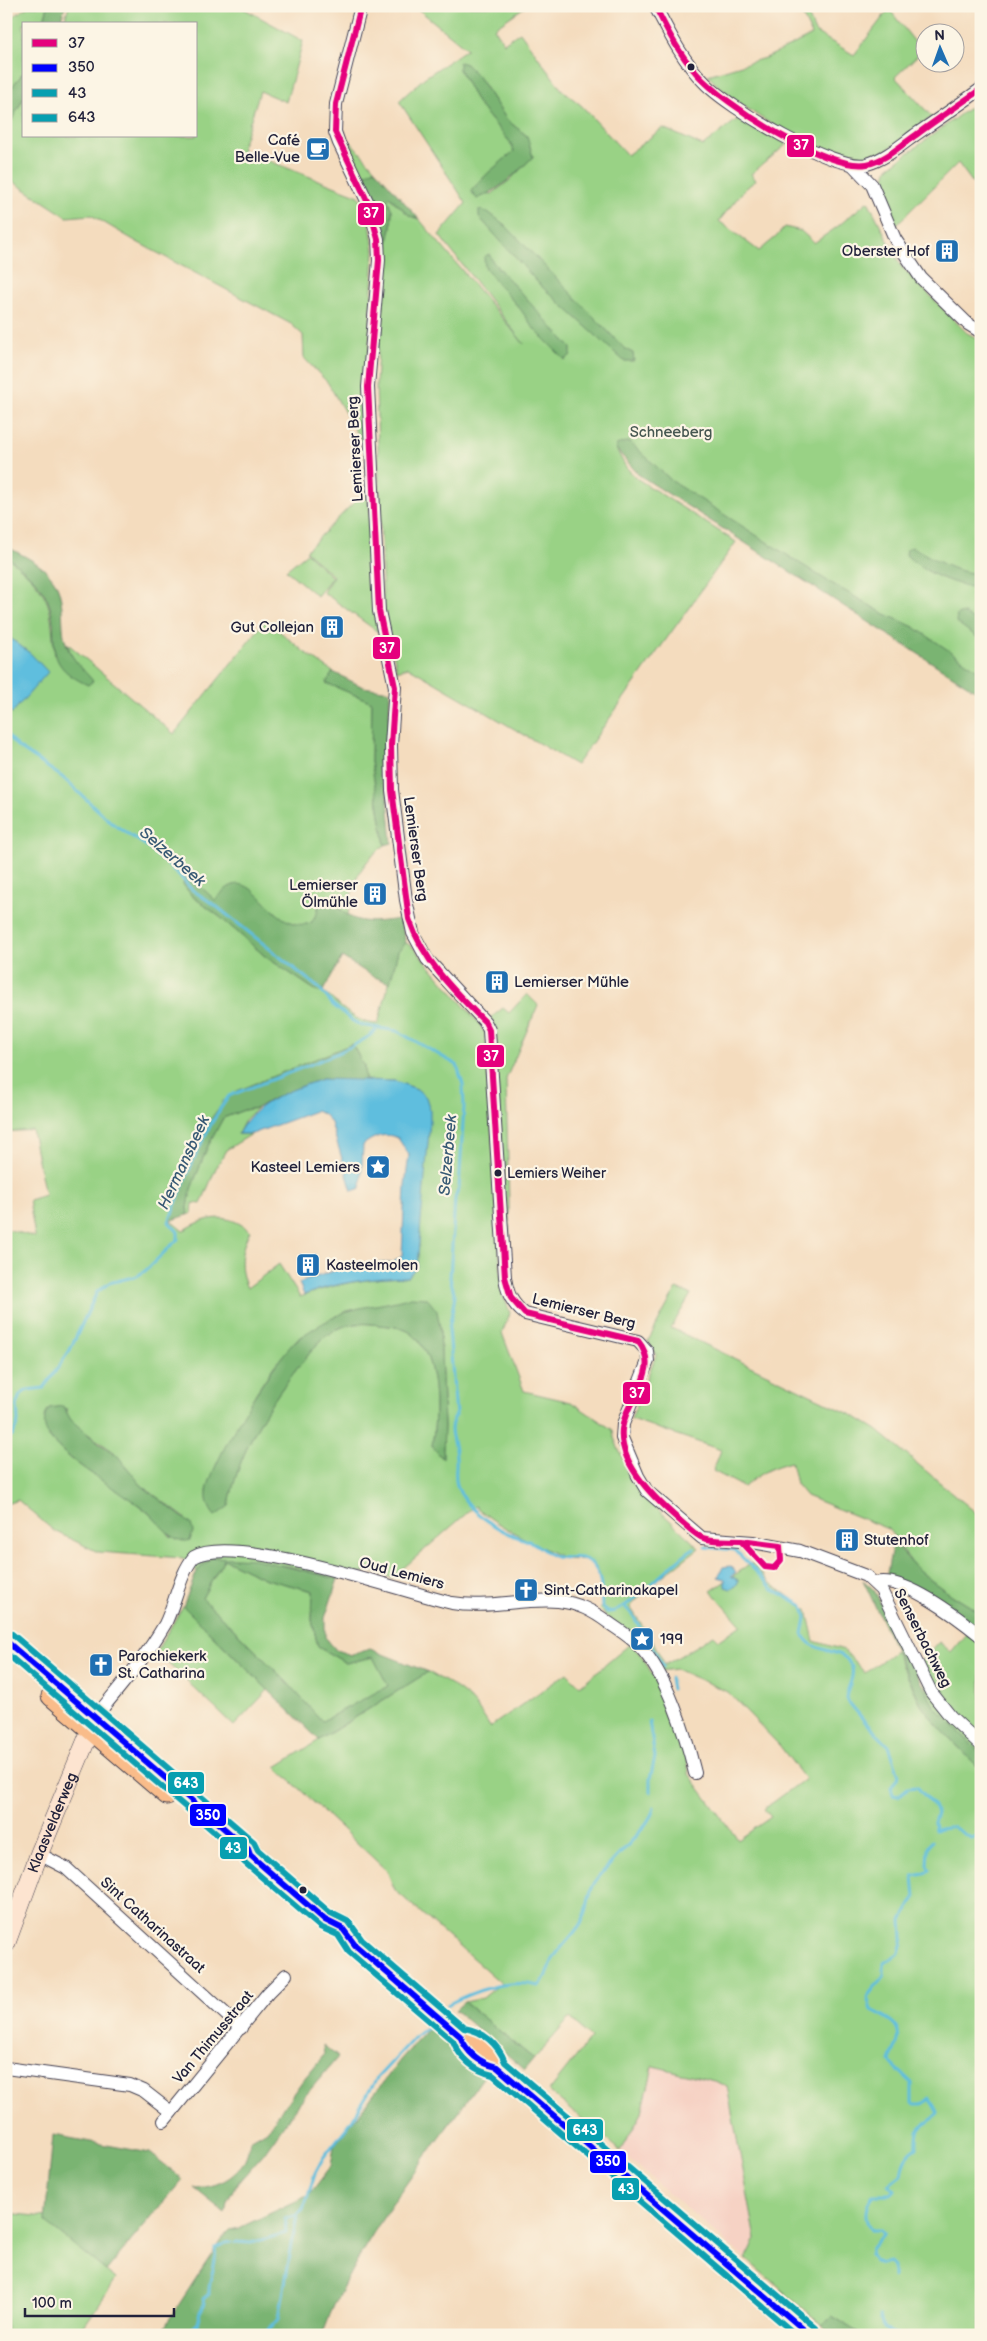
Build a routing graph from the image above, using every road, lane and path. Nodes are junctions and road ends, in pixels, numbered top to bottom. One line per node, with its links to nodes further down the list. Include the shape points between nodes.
1 (361, 6): 8 (street, Lemierser Berg, via 336,104 336,132 368,203 378,239 368,387 378,611 395,687 392,790 409,918 427,959 489,1030 505,1277 510,1297 526,1314 638,1341 644,1346 649,1356 647,1368 624,1424 622,1438 647,1491)
2 (655, 6): 5 (street, via 678,49 720,98 778,132)
3 (981, 89): 4 (street)
4 (875, 161): 5 (street); 6 (street)
5 (853, 165): 6 (street)
6 (872, 185): 7 (street, via 895,239 921,278 968,324)
7 (981, 332)
8 (684, 1524): 9 (street, Senserbachweg, via 705,1539 768,1544 800,1552 866,1576)
9 (876, 1583): 10 (street, via 896,1584 924,1597); 14 (street, Senserbachweg, via 931,1692)
10 (981, 1636)
11 (6, 1641): 13 (main road)
12 (6, 1658): 13 (main road)
13 (94, 1723): 15 (street, Oud Lemiers, via 154,1641 194,1557 215,1553 261,1554 452,1603 478,1605 552,1601 586,1608 636,1642 650,1660 679,1720); 16 (street, Klaasvelderweg); 21 (main road, via 248,1849 250,1856 325,1920 327,1928 335,1936 346,1944 355,1945 460,2036 485,2048 497,2067)
14 (981, 1745)
15 (695, 1774)
16 (39, 1854): 17 (street, Klaasvelderweg); 19 (street, Sint Catharinastraat, via 66,1868)
17 (6, 1944)
18 (286, 1975): 19 (street, Van Thimusstraat)
19 (241, 2028): 20 (street, Van Thimusstraat, via 168,2116 144,2091 130,2085)
20 (6, 2068)
21 (810, 2335)

